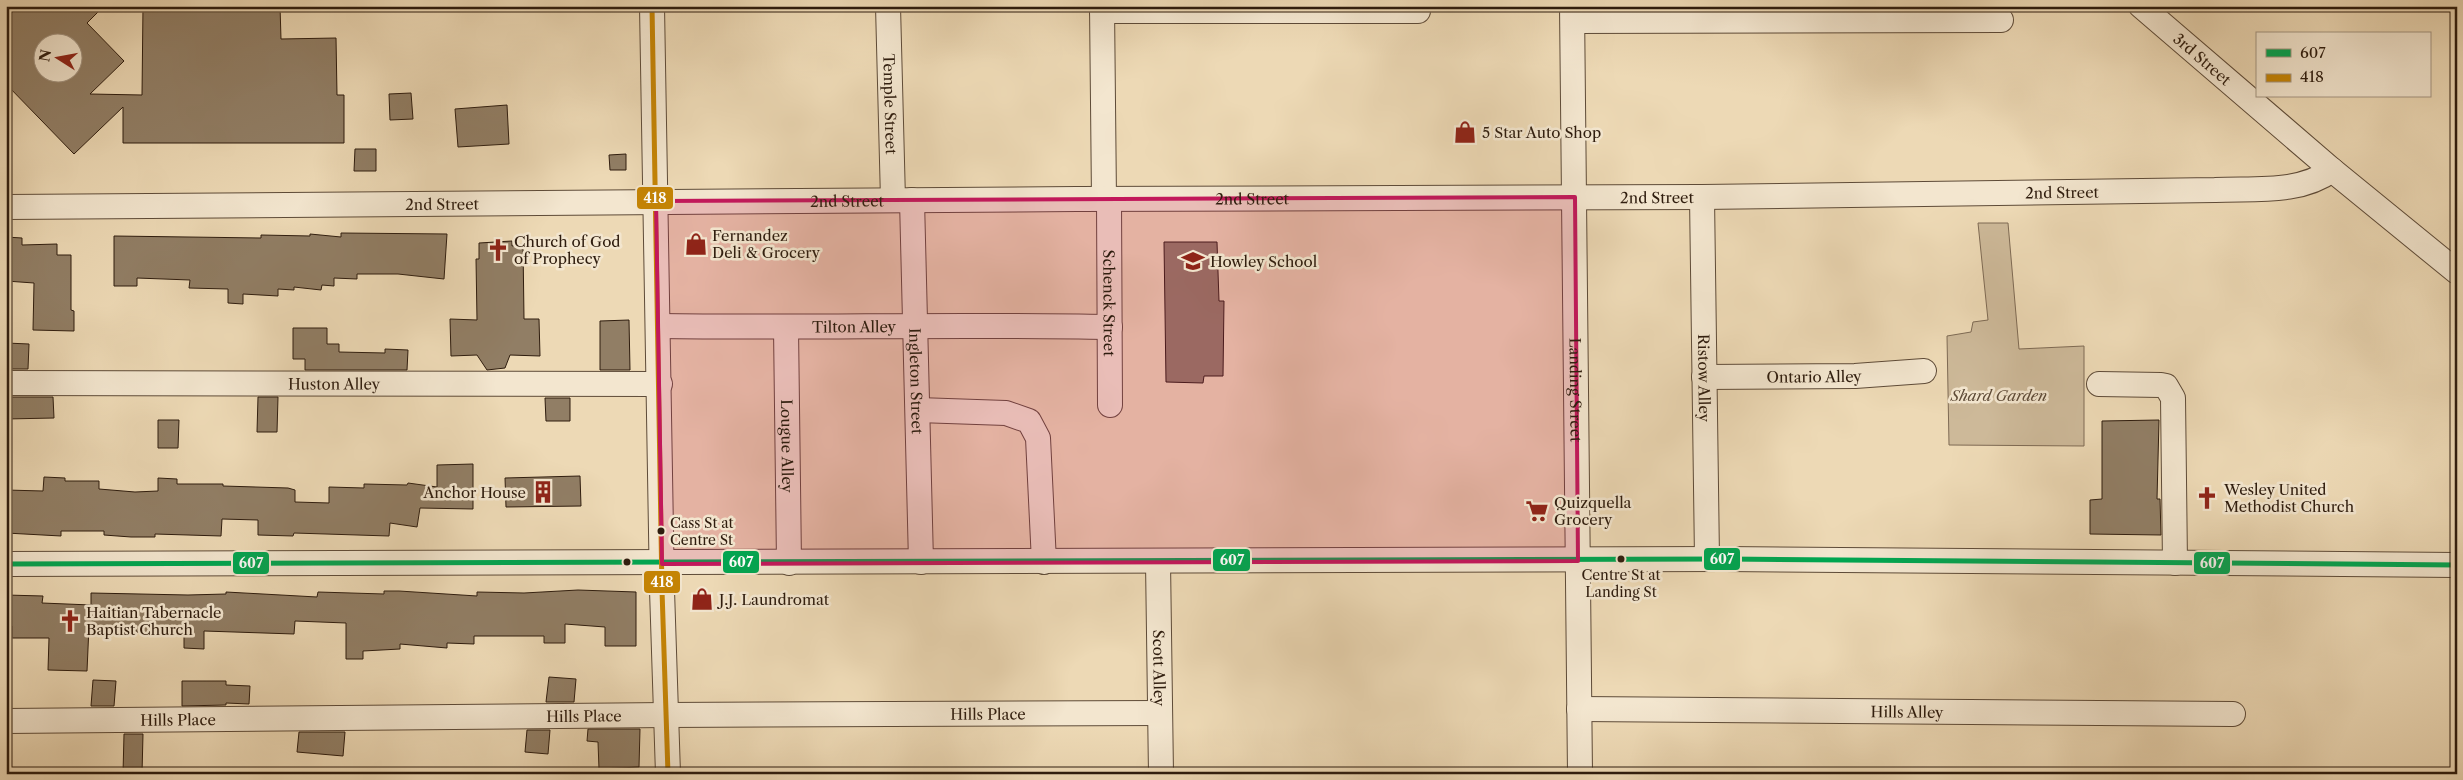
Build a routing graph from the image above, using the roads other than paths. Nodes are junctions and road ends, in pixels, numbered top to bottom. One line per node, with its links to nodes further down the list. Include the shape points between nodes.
1 (652, 6): 13 (street)
2 (888, 6): 11 (street, Temple Street)
3 (2142, 6): 8 (street, 3rd Street)
4 (1102, 9): 5 (street); 12 (street, Schenck Street)
5 (1418, 11)
6 (1572, 14): 7 (street); 9 (street, Landing Street)
7 (2002, 20)
8 (2332, 170): 10 (street, 2nd Street, via 2312,183 2281,188); 15 (street)
9 (1575, 197): 10 (street, 2nd Street); 12 (street, 2nd Street); 28 (street, Landing Street)
10 (1702, 197): 21 (street, Ristow Alley)
11 (902, 200): 12 (street, 2nd Street); 13 (street, 2nd Street); 17 (street, Ingleton Street)
12 (1107, 200): 18 (street, Schenck Street)
13 (656, 201): 14 (street, 2nd Street); 16 (street)
14 (6, 207)
15 (2457, 272)
16 (658, 326): 19 (street, Tilton Alley); 23 (street)
17 (916, 326): 18 (street, Tilton Alley); 19 (street, Tilton Alley); 26 (street, Ingleton Street)
18 (1110, 326): 25 (street, Schenck Street)
19 (786, 328): 32 (street, Lougue Alley)
20 (1924, 371): 21 (street, Ontario Alley, via 1855,376)
21 (1704, 377): 27 (street, Ristow Alley)
22 (6, 383): 23 (street, Huston Alley)
23 (660, 384): 35 (street)
24 (2099, 384): 33 (street, via 2161,385 2170,390 2173,398)
25 (1110, 405)
26 (918, 410): 29 (street, Ingleton Street); 30 (street, via 1006,413 1029,422 1038,438)
27 (1707, 559): 28 (street); 33 (street)
28 (1578, 561): 31 (street); 37 (street, Landing Street)
29 (921, 562): 30 (street); 32 (street)
30 (1044, 562): 31 (street)
31 (1158, 562): 38 (street, Scott Alley)
32 (789, 563): 35 (street)
33 (2175, 563): 36 (street)
34 (6, 564): 35 (street)
35 (662, 564): 40 (street)
36 (2457, 565)
37 (1579, 709): 39 (street, Hills Alley); 44 (street, Landing Street)
38 (1160, 713): 40 (street, Hills Place); 43 (street, Scott Alley)
39 (2233, 714)
40 (666, 715): 41 (street, Hills Place); 42 (street)
41 (6, 721)
42 (668, 774)
43 (1161, 774)
44 (1580, 774)

